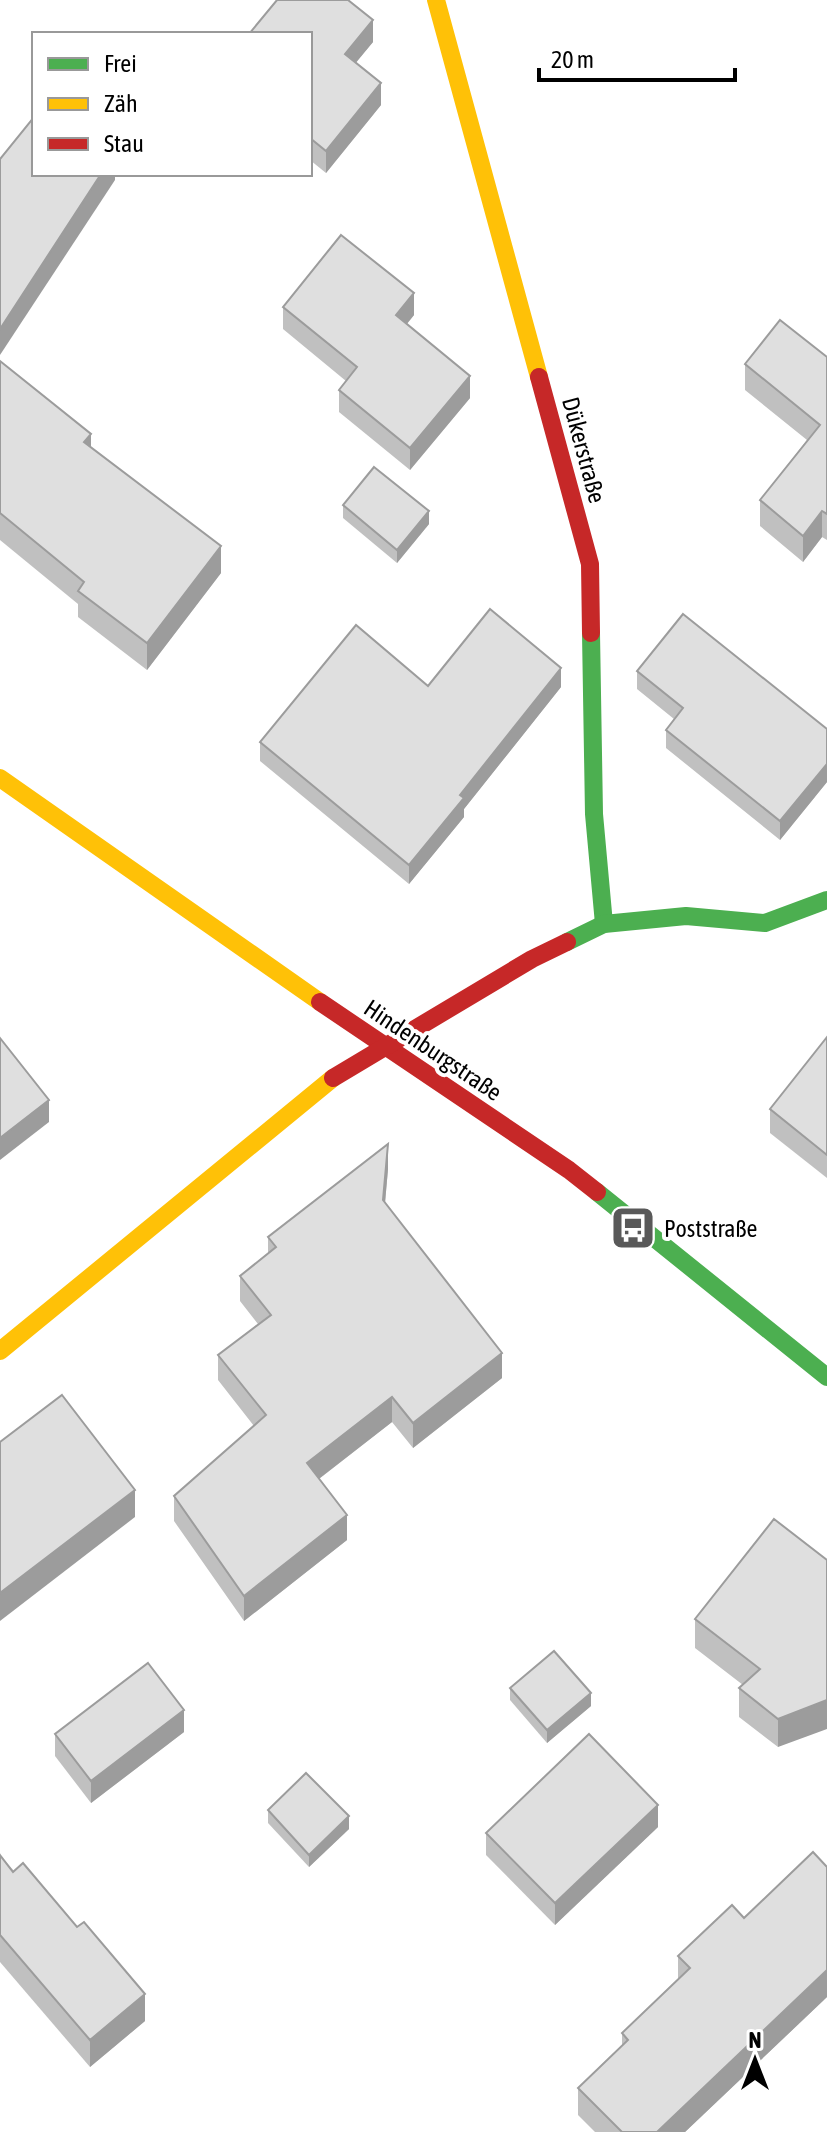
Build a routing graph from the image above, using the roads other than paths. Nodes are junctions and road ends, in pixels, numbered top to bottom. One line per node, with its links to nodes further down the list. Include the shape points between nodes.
1 (436, 0): 4 (street, Dükerstraße, via 590,564 594,814)
2 (0, 778): 5 (street, Hindenburgstraße)
3 (827, 900): 4 (street, via 765,923 686,916)
4 (604, 924): 5 (street, via 532,959)
5 (385, 1047): 6 (street, via 337,1075); 7 (street, Hindenburgstraße, via 569,1170)
6 (0, 1351)
7 (827, 1377)

